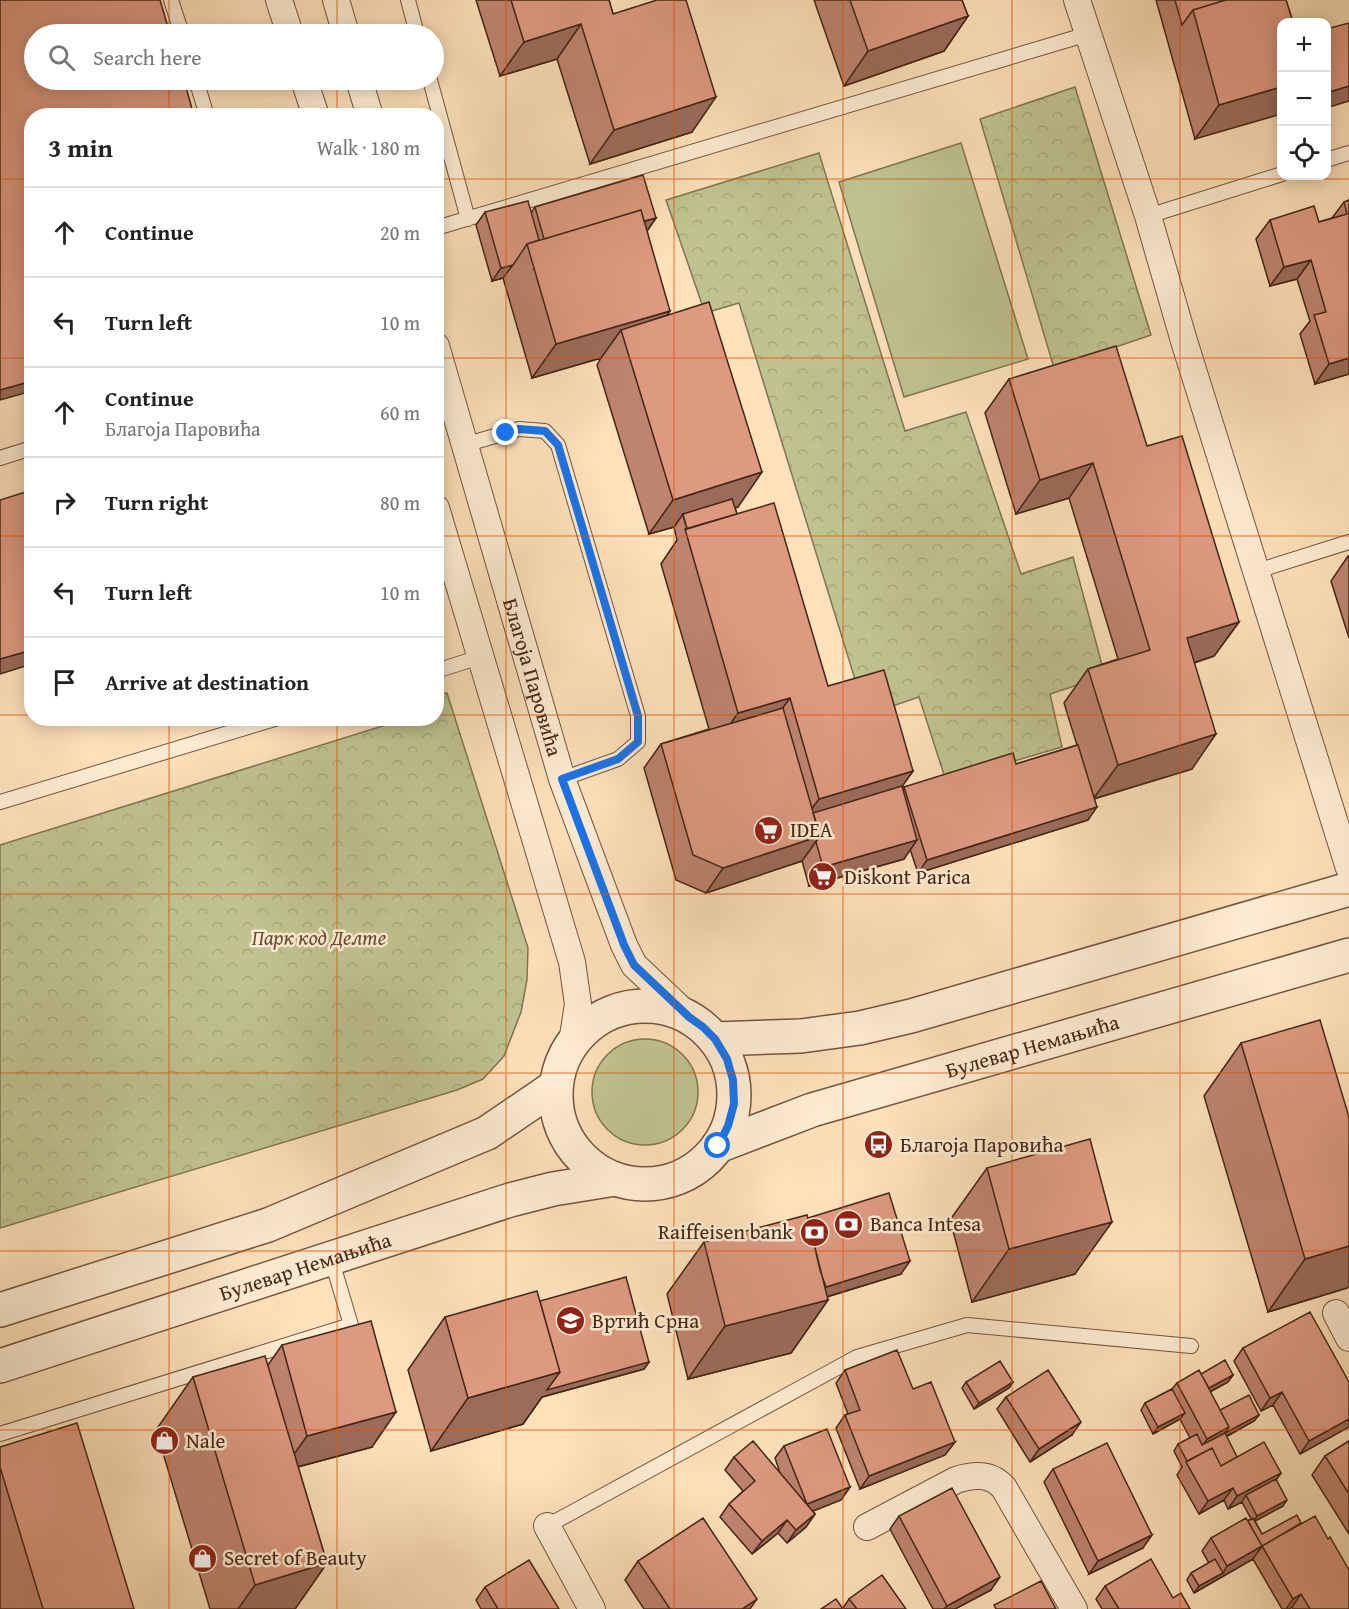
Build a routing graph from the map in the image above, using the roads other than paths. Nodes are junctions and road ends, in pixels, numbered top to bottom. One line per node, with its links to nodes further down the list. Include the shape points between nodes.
1 (171, 0): 6 (lane)
2 (279, 0): 7 (street)
3 (336, 0): 8 (street)
4 (408, 0): 9 (lane)
5 (1077, 0): 10 (street)
6 (179, 24)
7 (287, 24)
8 (343, 24)
9 (414, 24)
10 (1088, 34): 23 (street); 24 (lane)
11 (199, 90): 15 (lane)
12 (307, 90): 16 (street)
13 (363, 90): 17 (street)
14 (432, 90): 18 (lane)
15 (205, 108)
16 (313, 108)
17 (368, 108)
18 (437, 108)
19 (444, 133): 24 (lane)
20 (1349, 153): 21 (lane)
21 (1331, 158)
22 (1277, 175): 23 (lane)
23 (1148, 216): 32 (street)
24 (468, 219): 25 (lane)
25 (444, 226)
26 (444, 374): 27 (street, Благоја Паровића)
27 (464, 445): 36 (street, Благоја Паровића); 36 (lane, via 519,429 545,431 558,445 635,705 638,742 618,759)
28 (24, 450): 29 (lane)
29 (0, 458)
30 (444, 535): 33 (street, Благоја Паровића)
31 (1349, 542): 32 (lane)
32 (1257, 571): 38 (street)
33 (480, 657): 34 (lane); 43 (street, Благоја Паровића, via 572,962 578,1004)
34 (444, 668)
35 (252, 726): 37 (lane)
36 (562, 779): 41 (street, Благоја Паровића, via 634,965)
37 (0, 802)
38 (1349, 868)
39 (1349, 889): 42 (street, via 860,1028 801,1036)
40 (1349, 955): 45 (street, Булевар Немањића, via 812,1110)
41 (689, 1017): 42 (street); 43 (street, via 664,1008 621,1009 590,1024)
42 (715, 1039): 45 (street, via 727,1059 734,1104)
43 (572, 1043): 44 (street, via 558,1070)
44 (556, 1086): 46 (street, via 556,1109 563,1132 576,1152); 48 (street, via 488,1133 268,1225)
45 (718, 1146): 46 (street, via 705,1161 672,1180 643,1184)
46 (615, 1179): 47 (street, Булевар Немањића, via 510,1200)
47 (331, 1258): 52 (street, Булевар Немањића); 53 (lane, via 351,1325)
48 (0, 1310)
49 (1343, 1313): 50 (street)
50 (1349, 1338)
51 (1191, 1346): 54 (lane, via 968,1325 857,1357)
52 (0, 1366)
53 (0, 1434)
54 (547, 1526): 56 (street)
55 (867, 1527): 57 (street, via 956,1480 972,1476 994,1479 1004,1488)
56 (592, 1609)
57 (1074, 1609)

